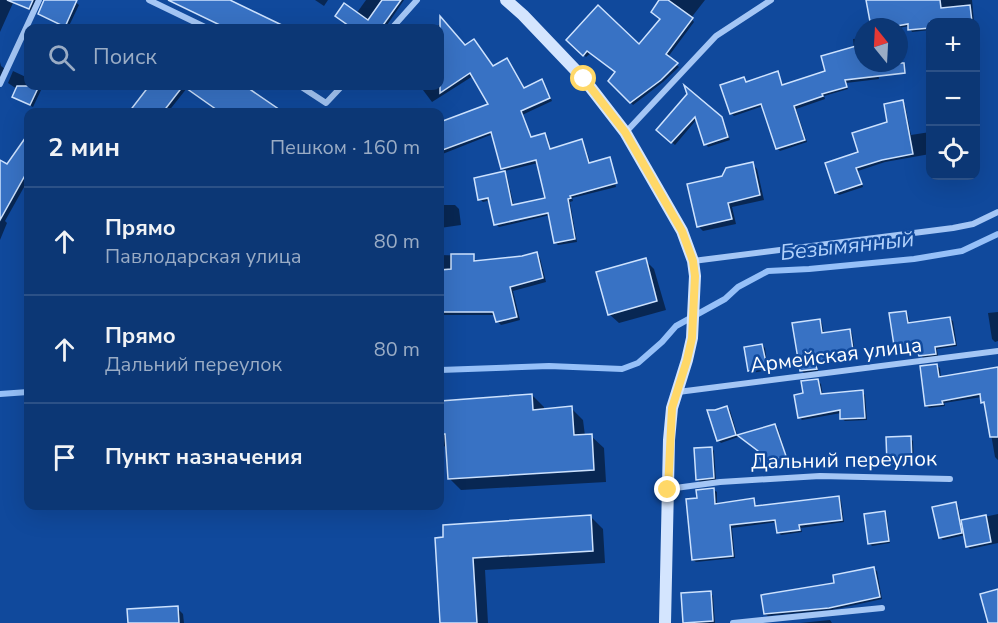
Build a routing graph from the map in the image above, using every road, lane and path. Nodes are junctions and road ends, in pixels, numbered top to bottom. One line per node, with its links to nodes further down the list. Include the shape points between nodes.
1 (39, 0): 6 (street)
2 (149, 0): 7 (street)
3 (417, 0): 8 (street)
4 (506, 0): 13 (main road, via 584,79)
5 (771, 0): 13 (street, via 716,36)
6 (28, 24)
7 (199, 24)
8 (396, 24)
9 (24, 32): 10 (street)
10 (0, 84)
11 (306, 90): 12 (street, via 326,104)
12 (338, 90)
13 (625, 132): 15 (main road, via 682,231)
14 (998, 212): 15 (street, via 974,224 953,228)
15 (693, 261): 17 (main road, via 694,310 687,360)
16 (998, 351): 17 (street, Армейская улица)
17 (677, 392): 19 (main road, via 671,419)
18 (950, 479): 19 (street, Дальний переулок, via 820,476 720,482)
19 (668, 490): 21 (main road)
20 (882, 608): 22 (street)
21 (665, 623)
22 (733, 623)

